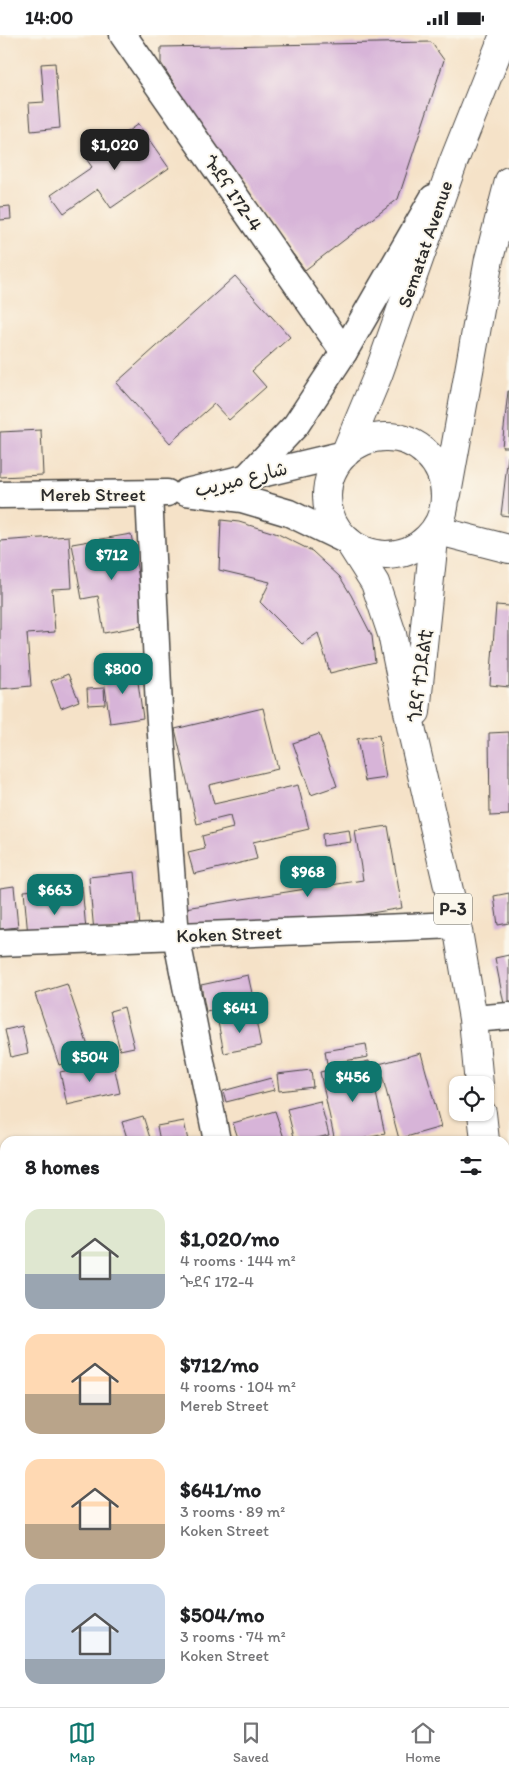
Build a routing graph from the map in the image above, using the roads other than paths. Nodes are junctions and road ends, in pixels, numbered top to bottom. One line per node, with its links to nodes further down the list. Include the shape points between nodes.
1 (123, 35): 5 (street, ጐደና 172-4)
2 (504, 35): 3 (main road, Sematat Avenue)
3 (453, 163): 5 (street); 6 (main road, Sematat Avenue, via 378,375)
4 (509, 181): 11 (main road, via 489,259)
5 (344, 352): 7 (street, via 296,425)
6 (345, 454): 7 (street, شارع ميريب); 11 (main road, via 362,443 382,437 402,439 420,448 435,462 444,480); 13 (main road, via 333,470 328,489 328,509)
7 (247, 477): 8 (street, شارع ميريب)
8 (186, 492): 9 (street, Mereb Street); 13 (street, شارع ميريب, via 242,499 289,513)
9 (149, 494): 10 (street, Mereb Street); 17 (street, via 159,708)
10 (0, 495)
11 (446, 500): 12 (main road)
12 (435, 530): 13 (main road, via 422,544 404,553 365,552); 14 (main road); 15 (main road, ጎደና ተጋደልቲ / P-3)
13 (348, 542): 15 (main road, ጎደና ተጋደልቲ / P-3, via 375,583 392,634)
14 (509, 549)
15 (413, 736): 16 (main road, P-3)
16 (457, 925): 17 (street, Koken Street); 20 (main road, P-3)
17 (176, 936): 18 (street, Koken Street); 23 (street)
18 (0, 943)
19 (509, 1016): 20 (street)
20 (473, 1019): 21 (main road, P-3)
21 (478, 1076)
22 (483, 1121): 24 (main road)
23 (216, 1136)
24 (484, 1136)

